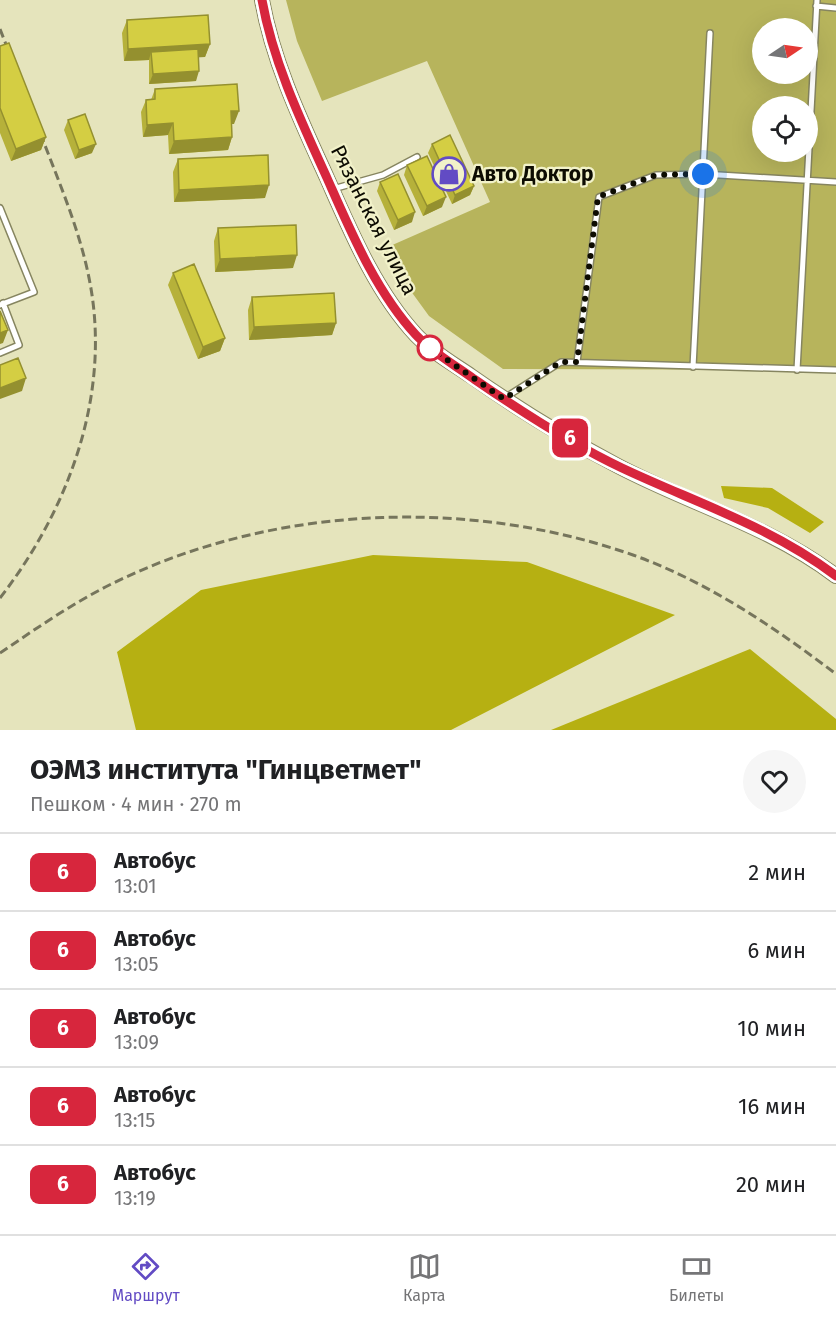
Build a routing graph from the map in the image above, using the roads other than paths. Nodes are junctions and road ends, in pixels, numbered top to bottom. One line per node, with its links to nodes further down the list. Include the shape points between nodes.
1 (262, 0): 9 (street, Рязанская улица, via 268,32)
2 (817, 3): 3 (lane); 7 (lane)
3 (836, 8)
4 (710, 33): 6 (lane)
5 (417, 157): 9 (lane, via 383,175)
6 (703, 174): 7 (lane); 14 (lane, via 656,175 598,197); 15 (lane)
7 (807, 180): 8 (lane); 16 (lane)
8 (836, 182)
9 (332, 189): 18 (street, Рязанская улица, via 399,316 430,348)
10 (0, 208): 11 (lane)
11 (3, 224): 12 (lane, via 34,292)
12 (1, 304): 13 (lane, via 19,345)
13 (0, 353)
14 (577, 362): 15 (lane); 18 (lane, via 561,362)
15 (693, 367): 16 (lane)
16 (797, 370): 17 (lane)
17 (836, 370)
18 (504, 399): 19 (street, Рязанская улица, via 619,467 764,531)
19 (836, 576)

